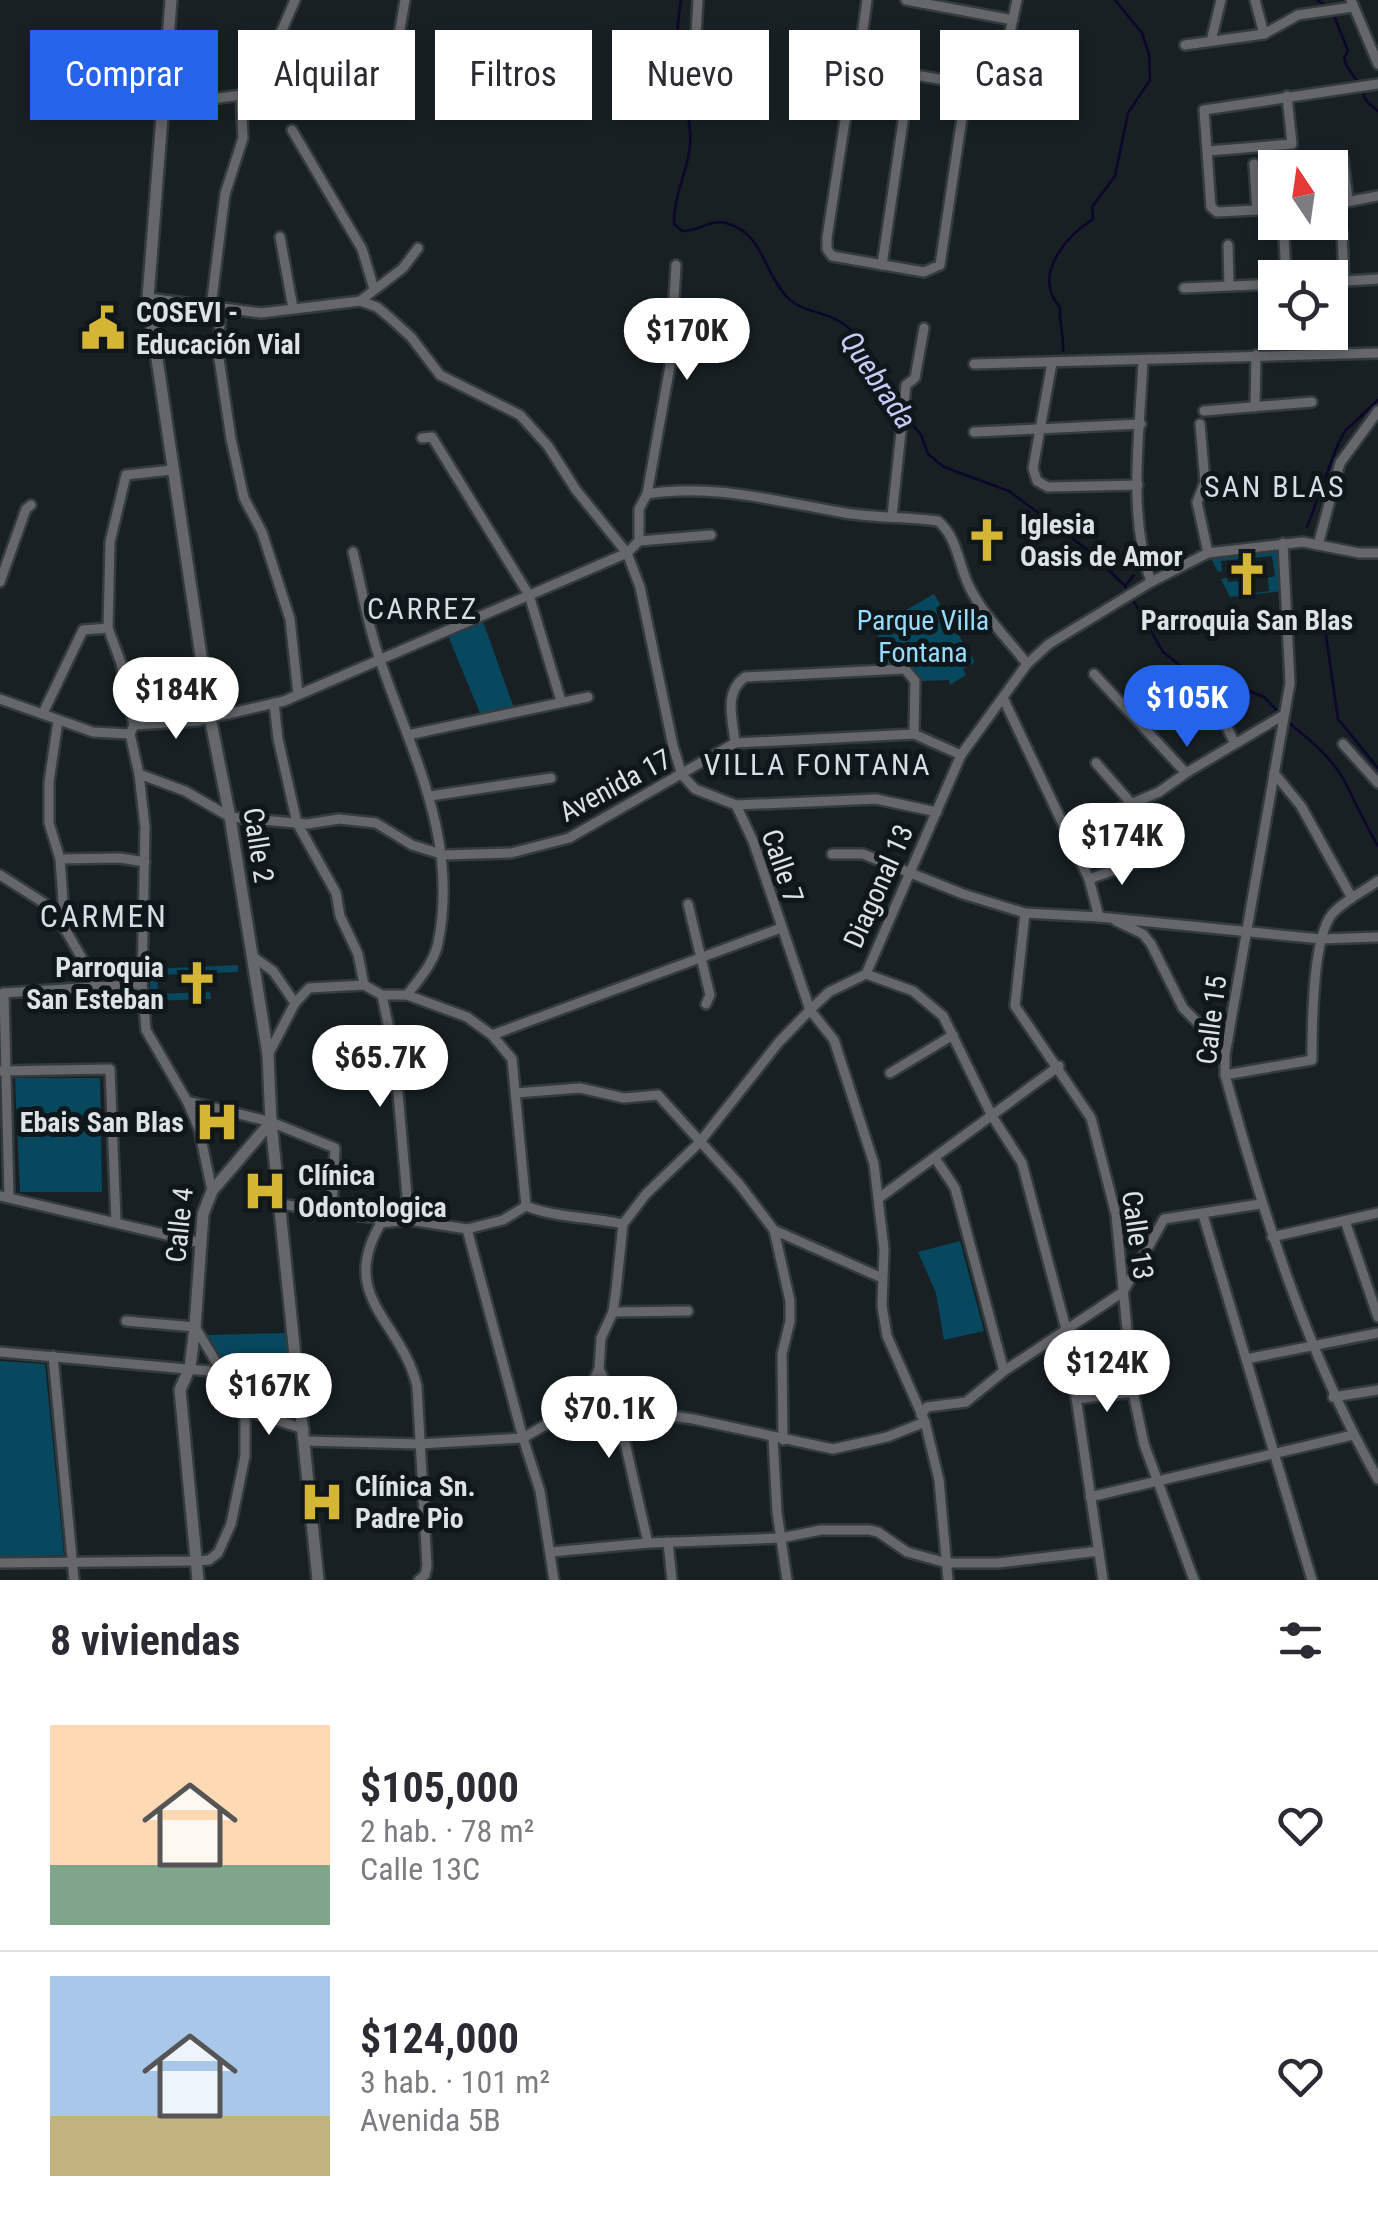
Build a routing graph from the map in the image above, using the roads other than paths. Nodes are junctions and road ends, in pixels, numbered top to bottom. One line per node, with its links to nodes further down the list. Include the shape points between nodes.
1 (170, 0): 12 (street, Calle 2)
2 (294, 0): 13 (street)
3 (405, 0): 14 (street)
4 (698, 0): 15 (street)
5 (866, 0): 16 (street)
6 (906, 0): 11 (street)
7 (1017, 0): 11 (street)
8 (1220, 0): 19 (street)
9 (1255, 0): 18 (street)
10 (1352, 4): 18 (street, via 1298,15); 21 (street)
11 (1013, 20): 17 (street)
12 (168, 30)
13 (282, 30)
14 (400, 30)
15 (696, 30)
16 (862, 30)
17 (1011, 30)
18 (1264, 34): 19 (street)
19 (1211, 41): 20 (street)
20 (1185, 45)
21 (1374, 48): 22 (street)
22 (1378, 64)
23 (1378, 84): 24 (street)
24 (1287, 96): 31 (street, via 1204,110); 31 (street, via 1292,144)
25 (161, 120): 47 (street, Calle 2)
26 (242, 120): 49 (street, via 226,194)
27 (846, 120): 40 (street, via 827,249 832,256)
28 (903, 120): 40 (street)
29 (962, 120): 40 (street, via 940,266 924,272)
30 (292, 130): 46 (street, via 362,249)
31 (1208, 151): 35 (street, via 1211,207)
32 (1254, 164): 35 (street)
33 (1378, 196): 34 (street)
34 (1348, 200)
35 (1257, 210)
36 (280, 236): 50 (street)
37 (1228, 245): 44 (street)
38 (418, 248): 46 (street)
39 (676, 265): 70 (street, via 670,366)
40 (882, 265)
41 (1378, 280): 42 (street)
42 (1348, 281)
43 (1258, 285): 44 (street)
44 (1229, 286): 45 (street)
45 (1184, 288)
46 (374, 289): 48 (street)
47 (148, 298): 49 (street); 68 (street, Calle 2)
48 (360, 301): 50 (street); 80 (street, via 400,327 440,375 520,415)
49 (216, 308): 50 (street); 88 (street, via 231,439 244,498 290,619)
50 (294, 308)
51 (924, 328): 72 (street, via 915,378 906,385)
52 (1378, 354): 53 (street)
53 (1256, 355): 54 (street); 58 (street)
54 (1143, 360): 55 (street); 61 (street)
55 (1052, 363): 56 (street); 63 (street)
56 (974, 364)
57 (1312, 402): 58 (street)
58 (1255, 407): 59 (street)
59 (1204, 410)
60 (1378, 412): 64 (street)
61 (1141, 424): 63 (street); 69 (street)
62 (1200, 424): 78 (street, via 1205,482 1197,502)
63 (1040, 428): 66 (street); 69 (street, via 1037,481)
64 (1364, 429): 65 (street); 76 (street, via 1340,463)
65 (1378, 431)
66 (974, 432)
67 (422, 438): 83 (street, via 432,437)
68 (172, 470): 84 (street, Calle 4, via 126,476 110,542); 97 (street, Calle 2)
69 (1138, 484): 82 (street, via 1140,548)
70 (646, 494): 72 (street, via 753,494); 74 (street)
71 (31, 505): 81 (street)
72 (892, 516): 86 (street, via 938,521 946,528 968,584)
73 (711, 535): 74 (street)
74 (639, 541): 80 (street)
75 (1284, 543): 76 (street); 78 (street); 96 (street, Calle 15, via 1290,683)
76 (1318, 545): 79 (street)
77 (353, 552): 85 (street)
78 (1208, 553): 82 (street, Diagonal 13)
79 (1378, 553)
80 (626, 554): 83 (street); 110 (street, via 640,588)
81 (0, 582)
82 (1152, 582): 86 (street, Diagonal 13)
83 (529, 595): 85 (street); 92 (street)
84 (108, 628): 94 (street, via 83,630); 99 (street, Calle 4, via 122,663)
85 (379, 660): 88 (street); 100 (street)
86 (1027, 664): 91 (street, Diagonal 13)
87 (1094, 674): 107 (street)
88 (298, 694): 93 (street)
89 (588, 698): 92 (street)
90 (0, 699): 94 (street)
91 (1004, 700): 105 (street, Diagonal 13); 127 (street)
92 (562, 701): 100 (street)
93 (274, 703): 97 (street); 119 (street)
94 (43, 712): 98 (street)
95 (1221, 715): 103 (street)
96 (1282, 716): 103 (street); 108 (street, Calle 15)
97 (210, 717): 99 (street); 118 (street, Calle 2)
98 (58, 721): 99 (street, via 93,732); 122 (street, via 50,822)
99 (132, 730): 109 (street, Calle 4)
100 (408, 734): 113 (street)
101 (914, 734): 102 (street, Avenida 17); 102 (street, via 915,681 906,670 745,677 730,696); 105 (street, Avenida 17)
102 (736, 744): 110 (street, Avenida 17)
103 (1235, 744): 107 (street)
104 (1343, 744): 112 (street)
105 (960, 755): 116 (street, Diagonal 13)
106 (1096, 763): 114 (street)
107 (1186, 773): 114 (street)
108 (1274, 773): 129 (street, via 1301,806); 135 (street, Calle 15)
109 (140, 774): 118 (street); 124 (street, Calle 4)
110 (682, 775): 115 (street, Calle 7, via 695,788); 121 (street, Avenida 17, via 569,838 511,854)
111 (552, 778): 113 (street)
112 (1378, 783)
113 (430, 796): 121 (street)
114 (1131, 803): 117 (street)
115 (736, 805): 116 (street, via 876,799); 133 (street, Calle 7)
116 (938, 812): 125 (street, Diagonal 13)
117 (1110, 814)
118 (230, 816): 119 (street, Avenida 17); 138 (street, Calle 2)
119 (298, 823): 121 (street, Avenida 17, via 376,824 412,846); 142 (street, via 336,893)
120 (832, 854): 125 (street, via 864,854)
121 (444, 855): 146 (street, via 438,945)
122 (60, 859): 124 (street); 134 (street)
123 (1143, 860): 127 (street)
124 (144, 862): 141 (street, Calle 4)
125 (910, 872): 131 (street); 140 (street, Diagonal 13)
126 (0, 875): 134 (street, via 44,903)
127 (1088, 879): 132 (street)
128 (1378, 881): 129 (street)
129 (1352, 898): 137 (street, via 1330,916)
130 (688, 904): 139 (street)
131 (1025, 914): 132 (street); 154 (street, Calle 13, via 1015,1006)
132 (1104, 917): 135 (street); 152 (street, via 1142,934 1183,1008)
133 (780, 928): 139 (street); 149 (street, Calle 7)
134 (65, 929): 143 (street)
135 (1246, 932): 137 (street); 152 (street, Calle 15)
136 (1378, 937): 137 (street)
137 (1321, 938): 157 (street, via 1312,1060)
138 (252, 956): 147 (street, via 274,972); 153 (street, Calle 2)
139 (700, 958): 148 (street, via 710,995); 150 (street)
140 (866, 974): 149 (street); 151 (street, via 914,991 943,1016)
141 (142, 984): 143 (street); 159 (street, Calle 4, via 146,1030)
142 (364, 985): 145 (street); 147 (street, via 310,988)
143 (99, 988): 144 (street)
144 (2, 993): 155 (street)
145 (382, 995): 146 (street); 173 (street, via 395,1058)
146 (407, 995): 150 (street, via 467,1017)
147 (295, 1003): 153 (street)
148 (706, 1004)
149 (810, 1010): 162 (street); 166 (street, Calle 7, via 834,1040)
150 (492, 1035): 158 (street, via 512,1058)
151 (953, 1036): 156 (street); 160 (street)
152 (1228, 1040): 157 (street, Calle 15)
153 (268, 1055): 161 (street, Calle 2)
154 (1059, 1066): 160 (street); 183 (street, Calle 13, via 1091,1118 1116,1215)
155 (3, 1070): 165 (street); 175 (street, via 110,1069)
156 (890, 1072)
157 (1226, 1076): 168 (street, Calle 15)
158 (516, 1092): 162 (street, via 580,1088 624,1098 658,1095); 169 (street)
159 (187, 1101): 161 (street); 164 (street, Calle 4)
160 (992, 1116): 163 (street); 189 (street, via 1022,1162)
161 (269, 1130): 164 (street); 167 (street, Calle 2); 170 (street, via 335,1148)
162 (700, 1143): 177 (street); 179 (street)
163 (936, 1158): 166 (street); 197 (street, via 955,1188)
164 (212, 1191): 181 (street, Calle 4)
165 (4, 1197): 175 (street)
166 (880, 1198): 182 (street, Calle 7)
167 (280, 1204): 170 (street); 206 (street, Calle 2)
168 (1260, 1204): 172 (street); 180 (street, Calle 15)
169 (526, 1206): 177 (street); 178 (street, via 504,1220)
170 (332, 1211): 176 (street)
171 (1378, 1214): 174 (street)
172 (1203, 1215): 183 (street, via 1164,1219); 194 (street)
173 (408, 1220): 176 (street); 178 (street)
174 (1345, 1220): 180 (street); 186 (street)
175 (116, 1222): 181 (street)
176 (381, 1223): 210 (street, via 367,1247 364,1270 378,1310 412,1366)
177 (623, 1224): 185 (street)
178 (466, 1229): 208 (street)
179 (774, 1230): 182 (street); 209 (street, via 790,1301)
180 (1272, 1238): 191 (street, Calle 15)
181 (201, 1243): 188 (street, Calle 4)
182 (882, 1278): 205 (street, Calle 7, via 887,1336)
183 (1123, 1292): 189 (street); 200 (street, Calle 13)
184 (688, 1311): 185 (street)
185 (612, 1312): 196 (street)
186 (1378, 1317)
187 (126, 1321): 188 (street)
188 (195, 1328): 195 (street, Calle 4); 198 (street)
189 (1066, 1329): 197 (street); 202 (street)
190 (1378, 1333): 191 (street)
191 (1311, 1344): 194 (street); 201 (street, Calle 15)
192 (0, 1352): 193 (street)
193 (54, 1356): 195 (street); 223 (street)
194 (1246, 1359): 211 (street)
195 (190, 1367): 198 (street); 220 (street, Calle 4, via 180,1390)
196 (599, 1368): 203 (street); 208 (street, via 587,1394 569,1411)
197 (1004, 1371): 205 (street, via 966,1402 927,1407)
198 (220, 1372): 204 (street)
199 (1378, 1390): 201 (street)
200 (1134, 1392): 202 (street); 213 (street, Calle 13)
201 (1334, 1398): 207 (street, Calle 15)
202 (1076, 1399): 214 (street)
203 (617, 1408): 209 (street); 216 (street)
204 (244, 1410): 206 (street); 220 (street, via 245,1456 231,1524 218,1553)
205 (923, 1418): 209 (street, via 887,1437 833,1449); 221 (street, Calle 7, via 939,1480)
206 (305, 1435): 210 (street); 226 (street, Calle 2)
207 (1353, 1435): 211 (street); 212 (street, Calle 15)
208 (523, 1438): 210 (street); 219 (street)
209 (778, 1439): 215 (street)
210 (419, 1444): 227 (street, via 427,1566)
211 (1276, 1453): 213 (street); 234 (street)
212 (1378, 1479)
213 (1157, 1482): 214 (street); 233 (street, Calle 13)
214 (1090, 1497): 218 (street)
215 (781, 1538): 217 (street); 221 (street, via 869,1530); 230 (street)
216 (648, 1542): 217 (street); 219 (street)
217 (668, 1542): 229 (street)
218 (1099, 1551): 221 (street); 232 (street)
219 (551, 1552): 228 (street)
220 (196, 1561): 223 (street); 225 (street, Calle 4)
221 (947, 1563): 231 (street, Calle 7)
222 (0, 1564): 223 (street)
223 (72, 1564): 224 (street)
224 (74, 1580)
225 (198, 1580)
226 (318, 1580)
227 (420, 1580)
228 (554, 1580)
229 (672, 1580)
230 (786, 1580)
231 (948, 1580)
232 (1103, 1580)
233 (1194, 1580)
234 (1312, 1580)

